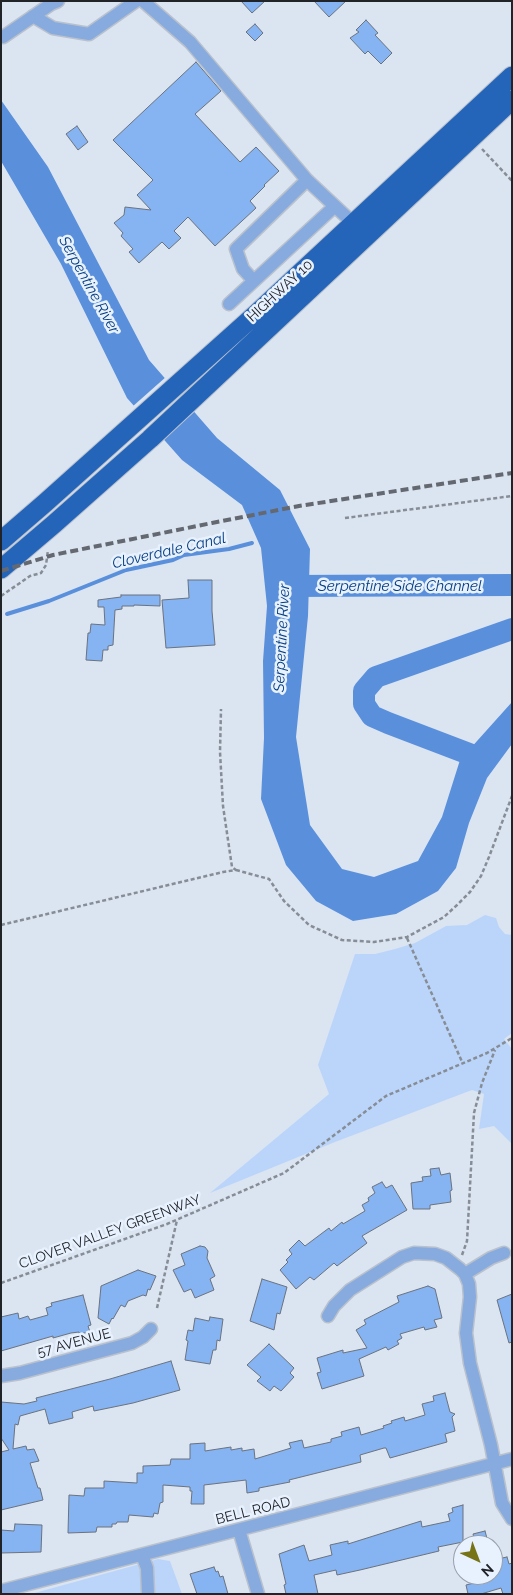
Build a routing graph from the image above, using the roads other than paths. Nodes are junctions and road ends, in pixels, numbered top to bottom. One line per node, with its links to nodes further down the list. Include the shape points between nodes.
1 (58, 1): 4 (street)
2 (136, 1): 4 (street, via 89,34 53,28)
3 (143, 1): 8 (street, via 190,42)
4 (33, 16): 5 (street)
5 (3, 37)
6 (512, 76): 10 (highway, HIGHWAY 10)
7 (512, 100): 14 (highway, HIGHWAY 10, via 150,439)
8 (307, 180): 9 (street); 11 (street, via 236,249 243,269)
9 (335, 206): 10 (street); 11 (street)
10 (353, 223): 13 (highway, HIGHWAY 10, via 256,314)
11 (254, 281): 12 (street)
12 (229, 304)
13 (1, 541)
14 (1, 569)
15 (504, 1253): 16 (street)
16 (465, 1274): 17 (street, via 446,1258 435,1254 408,1255 350,1290); 21 (street, via 470,1297 467,1347)
17 (328, 1316)
18 (151, 1329): 19 (street, 57 AVENUE, via 132,1343)
19 (1, 1376)
20 (512, 1459): 21 (street, BELL ROAD)
21 (494, 1463): 22 (street, via 502,1503); 23 (street, BELL ROAD)
22 (512, 1518)
23 (239, 1530): 24 (street, BELL ROAD); 27 (street)
24 (142, 1554): 25 (street, BELL ROAD); 26 (street, via 147,1568)
25 (1, 1591)
26 (148, 1594)
27 (258, 1594)

